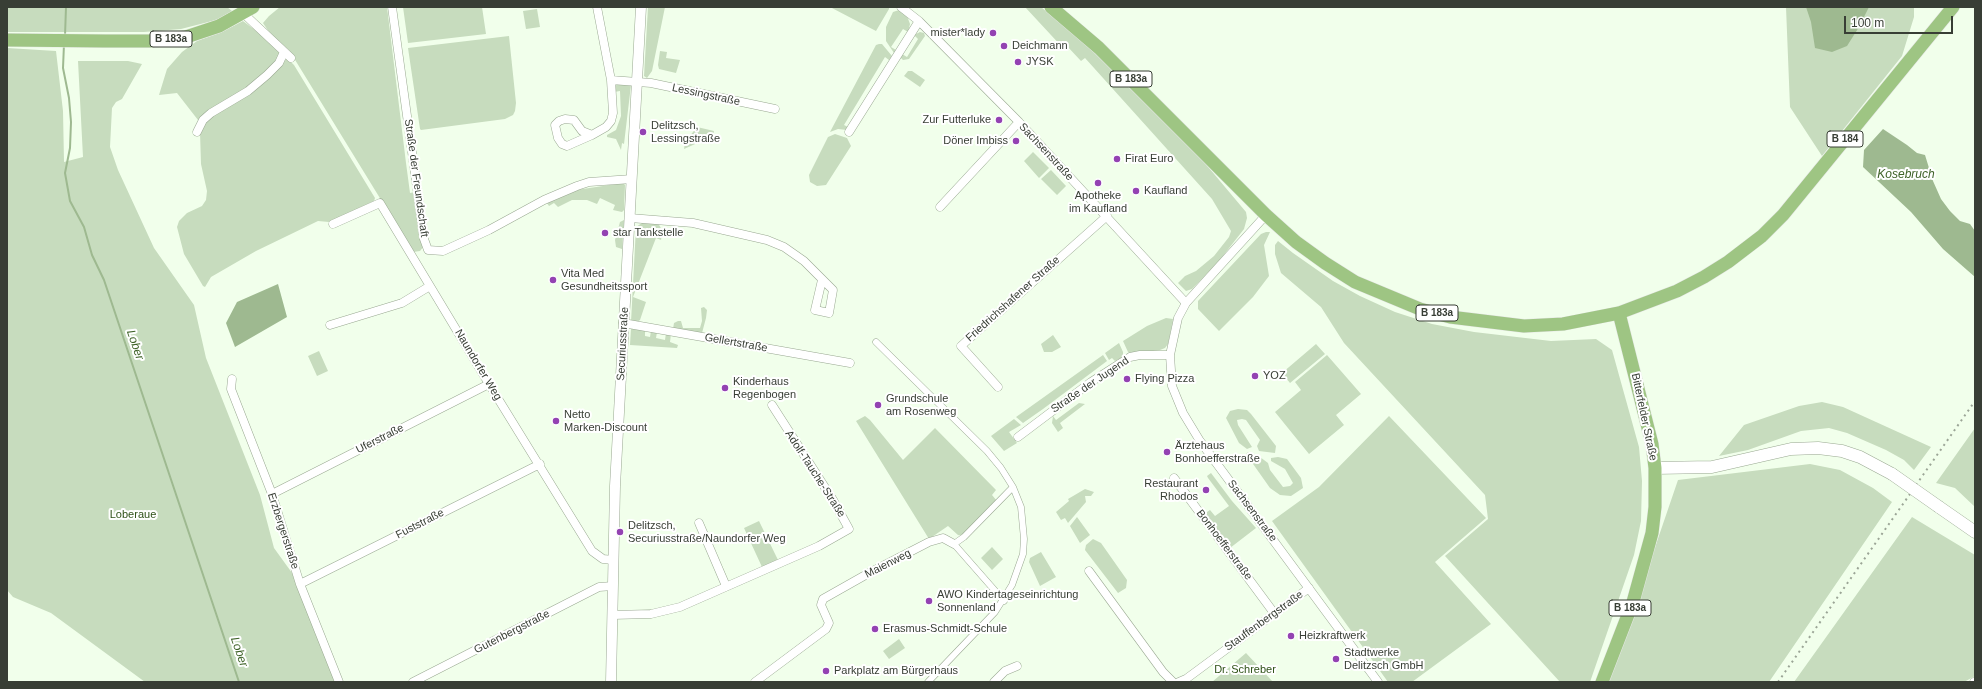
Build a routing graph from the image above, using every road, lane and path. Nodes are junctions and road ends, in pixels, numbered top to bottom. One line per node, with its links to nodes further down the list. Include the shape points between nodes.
1 (392, 7): 17 (street, Straße der Freundschaft, via 424,239 428,250 443,251 577,186 589,182)
2 (597, 7): 10 (street)
3 (642, 7): 11 (street, Securiusstraße)
4 (901, 7): 8 (street, Sachsenstraße)
5 (1051, 7): 19 (main road, B 183a, via 1099,48)
6 (1954, 7): 26 (main road, B 184, via 1805,189 1762,236 1704,277 1656,300)
7 (248, 10): 9 (main road, B 183a, via 219,26 186,37 150,41); 14 (street, via 288,55 248,91 211,113 203,120)
8 (919, 21): 13 (street, Sachsenstraße); 15 (street)
9 (7, 40)
10 (611, 80): 11 (street, Lessingstraße); 16 (street, via 611,121)
11 (637, 82): 12 (street, Lessingstraße); 17 (street, Securiusstraße)
12 (775, 109)
13 (1019, 122): 18 (street); 20 (street, Sachsenstraße)
14 (197, 132)
15 (849, 132)
16 (592, 135)
17 (632, 179): 21 (street, Securiusstraße)
18 (940, 207)
19 (1266, 215): 25 (street, Sachsenstraße); 26 (main road, B 183a, via 1296,242 1355,282 1420,309 1450,317 1524,326 1563,324)
20 (1107, 216): 25 (street, Sachsenstraße); 34 (street, Friedrichshafener Straße, via 961,346)
21 (630, 218): 23 (street, via 693,223 767,240 784,247 804,261); 27 (street, Securiusstraße)
22 (333, 224): 24 (street, Naundorfer Weg, via 380,203)
23 (822, 280)
24 (430, 286): 28 (street, via 402,303); 33 (street, Naundorfer Weg)
25 (1186, 303): 30 (street, Sachsenstraße, via 1178,318)
26 (1620, 313): 38 (main road, Bitterfelder Straße / B 183a, via 1646,417)
27 (623, 323): 31 (street, Gellertstraße); 45 (street, Securiusstraße)
28 (330, 325)
29 (876, 342): 40 (street, via 987,451)
30 (1170, 355): 36 (street, Straße der Jugend, via 1130,357 1091,382); 50 (street, Sachsenstraße, via 1172,386 1183,414 1200,441)
31 (850, 362)
32 (232, 379): 41 (street, Erzbergerstraße, via 232,389)
33 (489, 384): 37 (street, Naundorfer Weg); 41 (street, Uferstraße)
34 (998, 387)
35 (772, 405): 49 (street, Adolf-Tauche-Straße, via 849,529 819,546)
36 (1018, 437)
37 (540, 464): 45 (street, Naundorfer Weg, via 592,551 603,559); 47 (street, Fuststraße)
38 (1655, 468): 43 (main road, bridge, via 1712,467 1791,449 1818,448 1842,451 1860,457 1892,474); 64 (main road, Bitterfelder Straße / B 183a, via 1652,533 1632,602)
39 (1174, 478): 52 (street, Bonhoefferstraße)
40 (1012, 487): 44 (street, via 964,537); 51 (street, via 1021,507 1024,524 1023,554)
41 (272, 494): 47 (street, Erzbergerstraße)
42 (699, 523): 49 (street)
43 (1975, 532)
44 (954, 544): 51 (street); 58 (street, Maienweg, via 943,538 929,542 823,599 821,605 829,623 826,628)
45 (613, 560): 48 (street, Securiusstraße)
46 (1089, 571): 61 (street)
47 (300, 584): 55 (street, Erzbergerstraße)
48 (613, 586): 53 (street, Securiusstraße); 56 (street, Gutenbergstraße, via 599,587)
49 (726, 586): 53 (street, Adolf-Tauche-Straße, via 680,607 651,614)
50 (1309, 588): 52 (street, Stauffenbergstraße); 63 (street, Sachsenstraße)
51 (1004, 601): 59 (street)
52 (1274, 613): 62 (street, Stauffenbergstraße, via 1186,680)
53 (612, 615): 57 (street, Securiusstraße)
54 (1017, 666): 60 (street, via 1005,671)
55 (339, 682)
56 (413, 682)
57 (611, 682)
58 (754, 682)
59 (928, 682)
60 (994, 682)
61 (1173, 682)
62 (1179, 682)
63 (1378, 682)
64 (1602, 682)

